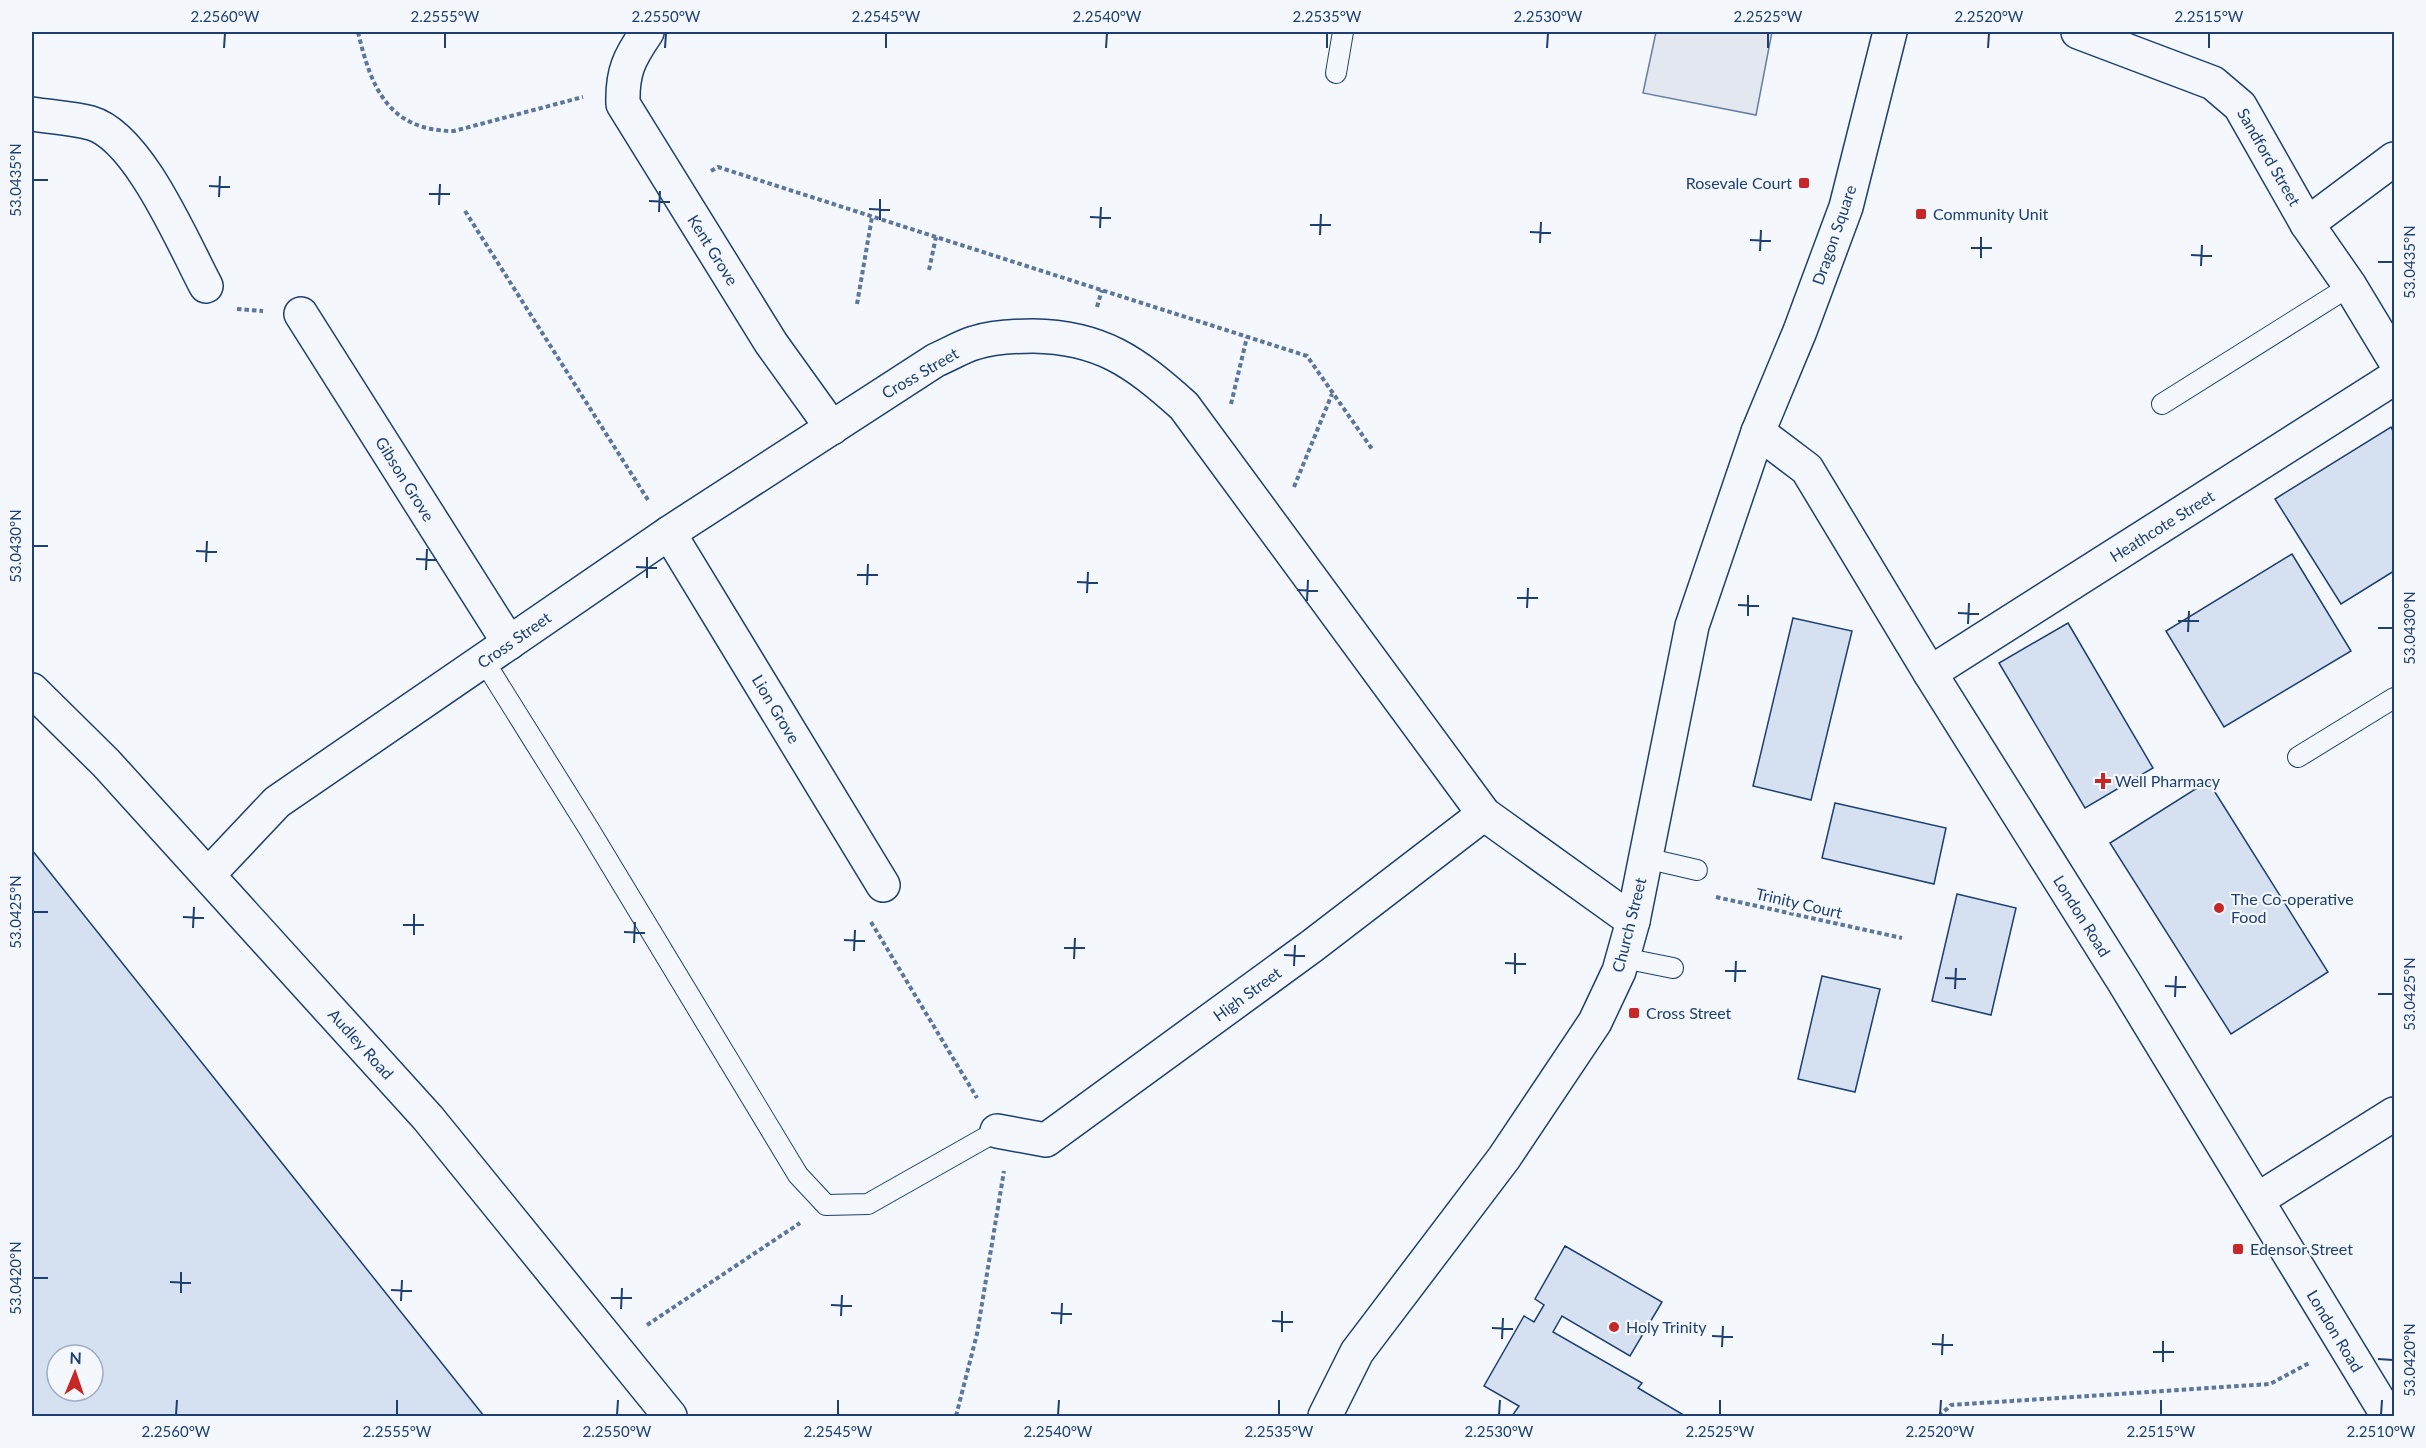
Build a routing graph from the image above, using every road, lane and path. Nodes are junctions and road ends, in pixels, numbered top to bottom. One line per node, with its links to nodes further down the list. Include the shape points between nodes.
1 (358, 32): 7 (path, via 378,93 409,123 435,131 454,131)
2 (647, 32): 7 (street, via 634,50 622,78)
3 (1343, 32): 6 (lane)
4 (1890, 32): 26 (street, Dragon Square, via 1846,207)
5 (2078, 32): 13 (street, Sandford Street, via 2213,83 2240,106)
6 (1336, 73)
7 (622, 89): 10 (street, Kent Grove, via 622,104)
8 (32, 114): 16 (street, via 92,123 115,135 144,169)
9 (2394, 159): 13 (street)
10 (677, 192): 12 (path, via 718,166); 25 (street, Kent Grove, via 771,343)
11 (465, 211): 30 (path)
12 (872, 217): 14 (path); 18 (path)
13 (2307, 224): 17 (street, Sandford Street)
14 (936, 237): 15 (path); 20 (path)
15 (929, 270)
16 (206, 286): 19 (path, via 220,308)
17 (2350, 286): 21 (street, Sandford Street); 24 (lane)
18 (857, 304)
19 (301, 314): 31 (street, Gibson Grove)
20 (1247, 337): 23 (path, via 1306,356); 28 (path)
21 (2394, 360)
22 (2394, 378): 32 (street, Heathcote Street)
23 (1333, 394): 27 (path); 29 (path)
24 (2162, 404)
25 (832, 428): 28 (street, Cross Street, via 936,360 974,343 1057,336 1090,343 1150,376 1184,406); 30 (street, Cross Street)
26 (1758, 432): 32 (street, London Road, via 1807,469); 37 (street, Church Street, via 1692,626)
27 (1372, 449)
28 (1219, 455): 29 (street, Cross Street)
29 (1276, 532): 36 (street, Cross Street)
30 (669, 533): 31 (street, Cross Street); 40 (street, Lion Grove)
31 (497, 652): 39 (street, Cross Street, via 277,802); 49 (lane, via 608,860 798,1175)
32 (1930, 674): 48 (street, London Road)
33 (32, 690): 39 (street, Audley Road)
34 (2394, 698): 35 (lane)
35 (2298, 757)
36 (1484, 814): 42 (street, Cross Street); 47 (street, High Street, via 1303,953 1046,1140)
37 (1645, 858): 38 (lane); 42 (street, Church Street)
38 (1696, 870)
39 (208, 875): 51 (street, Audley Road, via 428,1118)
40 (883, 885)
41 (1714, 896): 43 (path, Trinity Court)
42 (1633, 921): 44 (street, Church Street)
43 (1902, 938)
44 (1623, 958): 45 (lane); 53 (street, Church Street, via 1595,1022 1504,1158 1357,1352)
45 (1673, 968)
46 (2394, 1114): 48 (street)
47 (997, 1131): 49 (lane, via 868,1203)
48 (2257, 1200): 50 (street, London Road)
49 (826, 1205): 51 (path)
50 (2343, 1344): 54 (path, via 2270,1384 1951,1405); 55 (street, London Road)
51 (614, 1348): 52 (street, Audley Road)
52 (670, 1416)
53 (1325, 1416)
54 (1939, 1416)
55 (2388, 1416)

